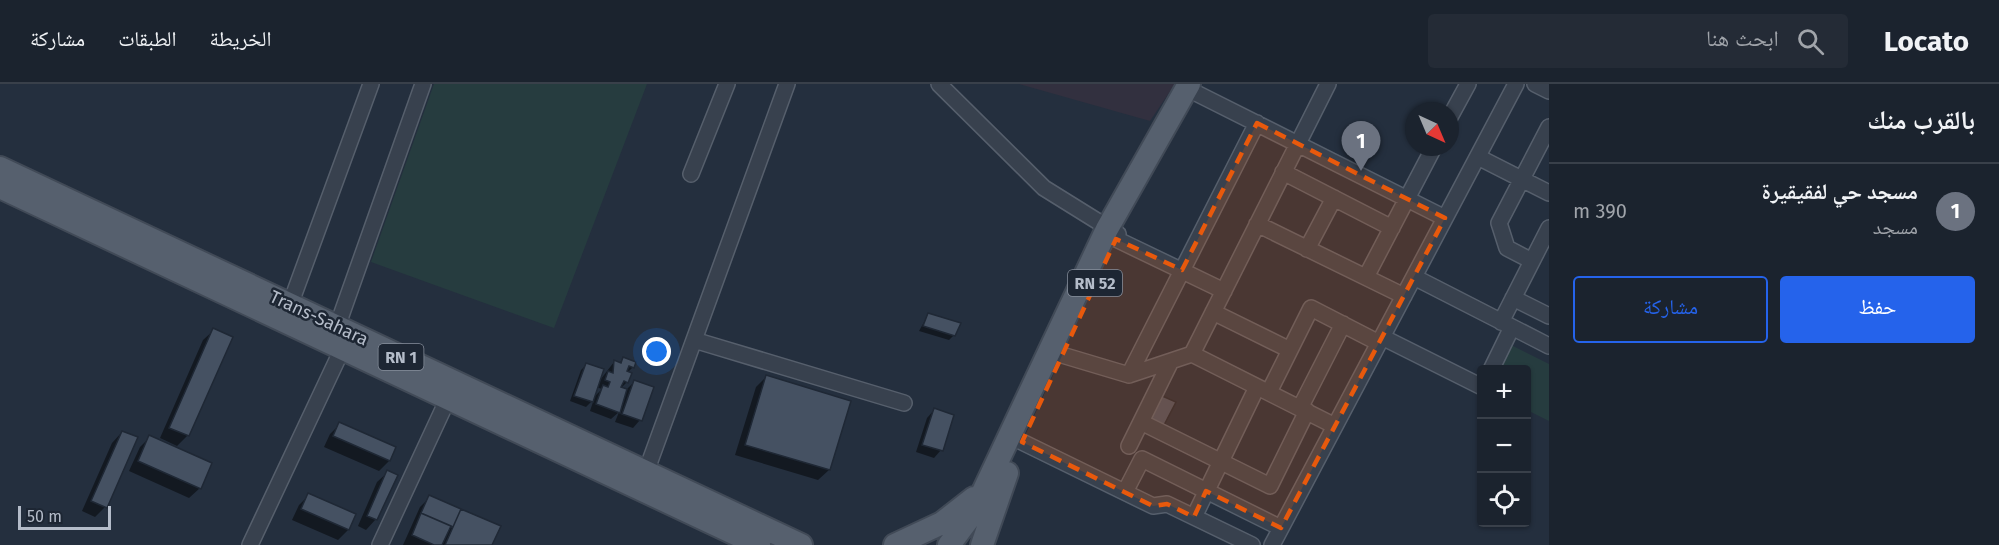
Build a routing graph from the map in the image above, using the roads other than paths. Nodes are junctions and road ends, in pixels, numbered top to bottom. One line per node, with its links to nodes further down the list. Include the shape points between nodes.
1 (371, 84): 39 (street)
2 (423, 84): 44 (street)
3 (727, 84): 20 (street)
4 (787, 84): 45 (street)
5 (939, 84): 30 (street, via 1044,188)
6 (1328, 84): 15 (street)
7 (1467, 84): 12 (street)
8 (1516, 84): 17 (street)
9 (1535, 84): 11 (street)
10 (1198, 87): 13 (street); 30 (main road, RN 52)
11 (1549, 91)
12 (1458, 102)
13 (1257, 123): 15 (street); 33 (street)
14 (1549, 127): 21 (street)
15 (1298, 144): 19 (street); 25 (street)
16 (1429, 156): 25 (street)
17 (1478, 157): 21 (street); 26 (street)
18 (0, 168): 39 (main road, Trans-Sahara / RN 1)
19 (1283, 172): 24 (street); 27 (street)
20 (691, 174)
21 (1522, 180): 23 (street); 32 (street, via 1499,223 1507,248)
22 (0, 187): 44 (main road, Trans-Sahara / RN 1)
23 (1549, 194)
24 (1334, 198): 28 (street); 31 (street)
25 (1407, 199): 26 (street); 28 (street)
26 (1445, 218): 35 (street)
27 (1257, 224): 31 (street); 36 (street)
28 (1392, 228): 34 (street)
29 (1549, 228): 32 (street)
30 (1114, 234): 33 (street); 50 (main road, RN 52); 65 (main road, RN 52)
31 (1307, 249): 34 (street)
32 (1532, 261): 38 (street)
33 (1182, 270): 36 (street); 53 (street)
34 (1366, 277): 37 (street)
35 (1414, 277): 37 (street); 43 (street)
36 (1224, 291): 40 (street)
37 (1404, 296): 46 (street)
38 (1513, 298): 41 (street); 43 (street)
39 (290, 305): 44 (main road, Trans-Sahara / RN 1)
40 (1213, 312): 48 (street); 49 (street)
41 (1549, 316)
42 (1343, 324): 46 (street); 48 (street, via 1311,308); 58 (street)
43 (1507, 325): 47 (street); 52 (street)
44 (344, 336): 56 (main road, Trans-Sahara / RN 1); 70 (street)
45 (694, 340): 57 (street); 64 (street)
46 (1381, 340): 54 (street); 60 (street)
47 (1549, 346)
48 (1290, 350): 55 (street)
49 (1192, 354): 51 (street); 55 (street)
50 (1062, 355): 53 (street); 61 (main road, RN 52)
51 (1171, 361): 53 (street); 59 (street)
52 (1492, 365)
53 (1129, 375)
54 (1477, 385)
55 (1263, 389): 58 (street); 63 (street)
56 (452, 390): 64 (main road, Trans-Sahara / RN 1); 71 (street); 72 (main road, Trans-Sahara / RN 1)
57 (904, 403)
58 (1303, 410): 60 (street); 63 (street, via 1270,486)
59 (1141, 422): 62 (street); 63 (street)
60 (1335, 426): 69 (street)
61 (1022, 442): 65 (main road, RN 52); 67 (street)
62 (1128, 446)
63 (1221, 461): 66 (street)
64 (646, 472): 73 (main road, Trans-Sahara / RN 1)
65 (992, 489): 74 (main road, via 942,523); 75 (main road); 76 (main road); 77 (main road)
66 (1206, 491): 67 (street, via 1142,459); 68 (street); 69 (street)
67 (1125, 492): 68 (street, via 1153,506 1167,504)
68 (1194, 517): 78 (street)
69 (1281, 528): 79 (street)
70 (250, 545)
71 (380, 545)
72 (759, 545)
73 (801, 545)
74 (895, 545)
75 (949, 545)
76 (982, 545)
77 (998, 545)
78 (1252, 545)
79 (1272, 545)

